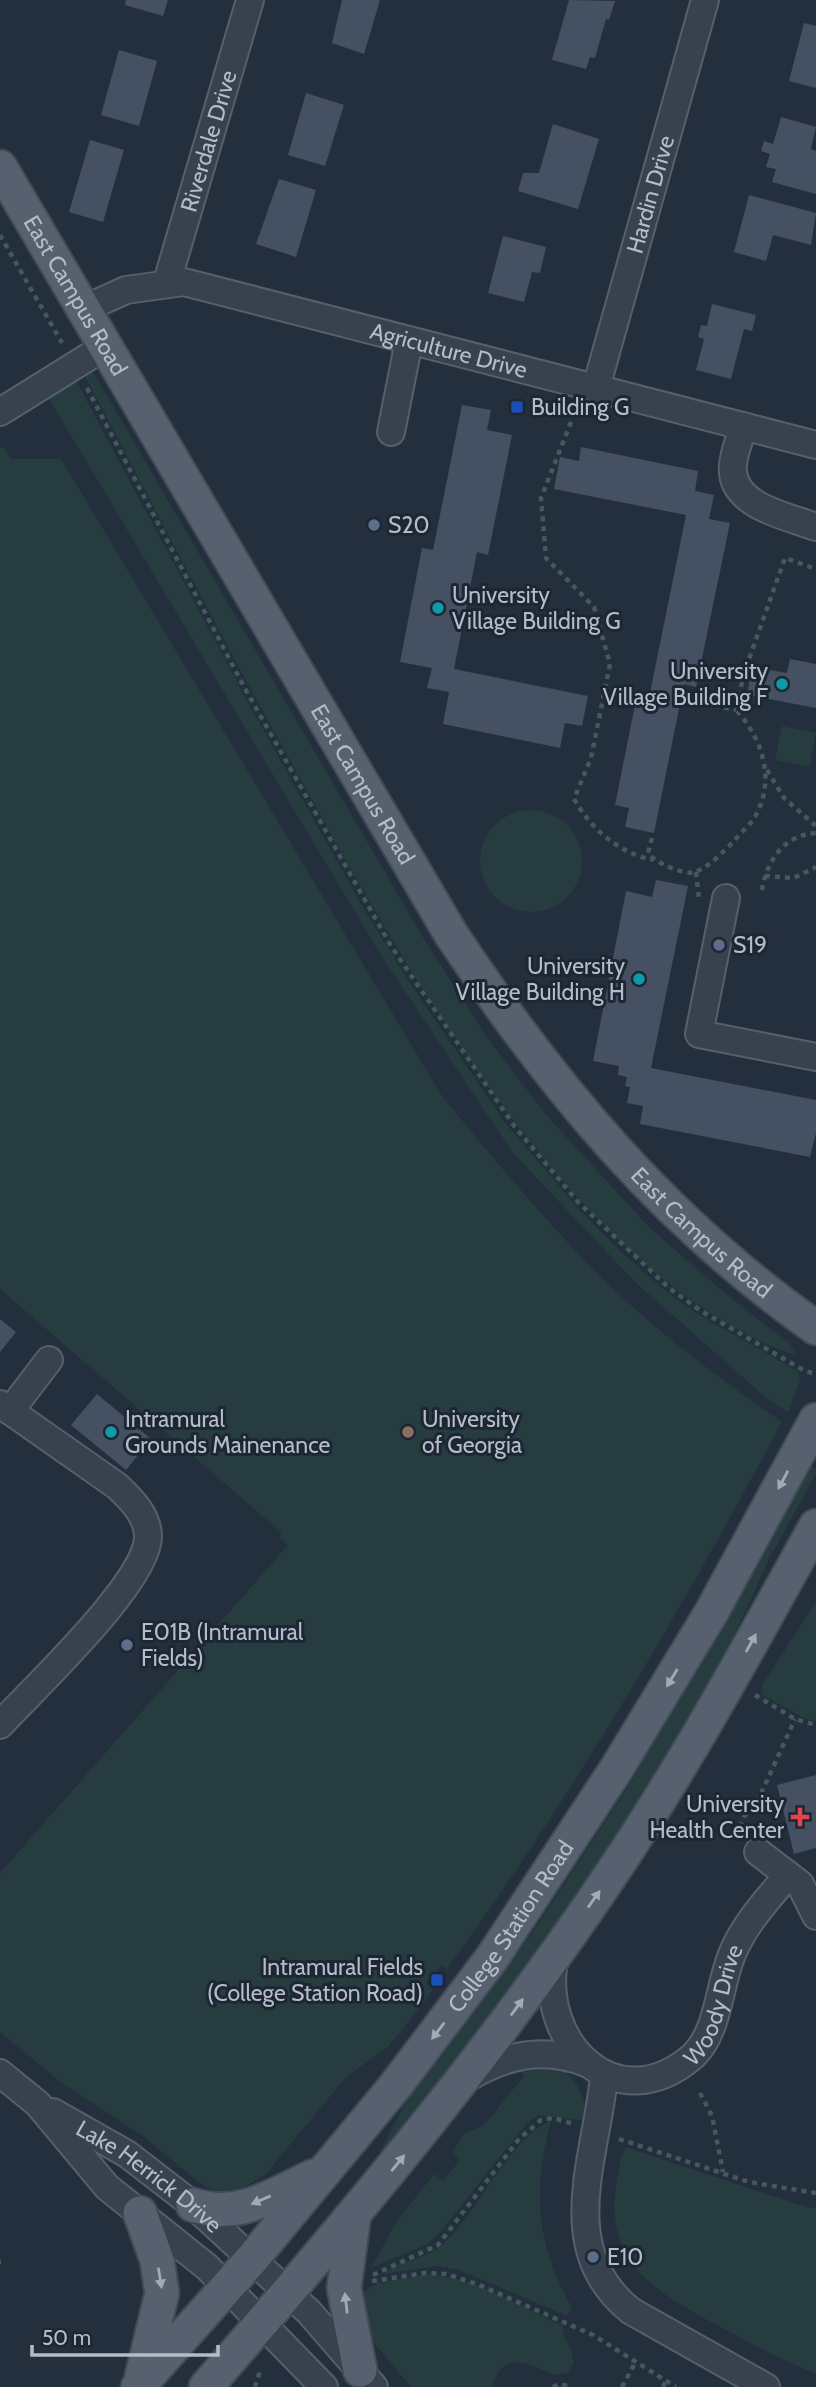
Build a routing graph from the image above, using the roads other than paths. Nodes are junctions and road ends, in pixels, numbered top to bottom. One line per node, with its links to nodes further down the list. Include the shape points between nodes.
1 (250, 0): 4 (street, Riverdale Drive)
2 (705, 0): 8 (street, Hardin Drive)
3 (0, 167): 5 (main road, East Campus Road)
4 (167, 282): 5 (street, Agriculture Drive, via 126,290); 6 (street, Agriculture Drive, via 184,282)
5 (84, 309): 7 (main road, East Campus Road)
6 (409, 341): 8 (street, Agriculture Drive); 11 (street)
7 (106, 346): 9 (street); 16 (main road, East Campus Road, via 498,1005 591,1126 653,1192 730,1261)
8 (596, 388): 10 (street, Agriculture Drive)
9 (0, 412)
10 (743, 426): 12 (street, Agriculture Drive); 13 (street, via 733,463 738,488 758,505)
11 (391, 432)
12 (816, 445)
13 (816, 527)
14 (726, 898): 15 (street, via 699,1034)
15 (816, 1057)
16 (816, 1328)
17 (49, 1360): 18 (street)
18 (5, 1407): 21 (street, via 117,1486 133,1501 148,1535 146,1554 125,1589)
19 (816, 1420): 30 (main road, College Station Road, one-way to 30, via 711,1613 617,1768 492,1958)
20 (816, 1526): 25 (main road, one-way to 20, via 627,1851)
21 (0, 1725)
22 (758, 1852): 23 (street)
23 (788, 1875): 24 (street, via 808,1895); 26 (street, Woody Drive, via 746,1924 709,2033 695,2054 677,2068 651,2078)
24 (816, 1916)
25 (555, 1955): 26 (street, via 552,2005 563,2032); 28 (main road, one-way to 25)
26 (595, 2070): 28 (street, Woody Drive, via 552,2053 526,2054); 42 (street, via 584,2198 588,2240 604,2281 631,2311)
27 (0, 2073): 29 (street, Lake Herrick Drive)
28 (462, 2082): 33 (main road, one-way to 28)
29 (38, 2104): 31 (street, Lake Herrick Drive, via 127,2154); 32 (street, Lake Herrick Drive, via 107,2187)
30 (323, 2172): 31 (main road, one-way to 31, via 241,2208 214,2212); 34 (main road, College Station Road)
31 (193, 2205): 34 (street, Lake Herrick Drive)
32 (140, 2213): 35 (street, Lake Herrick Drive); 39 (main road, one-way to 39, via 157,2260 162,2293)
33 (354, 2215): 36 (main road); 38 (main road, one-way to 33, via 344,2288)
34 (252, 2259): 35 (main road, College Station Road); 36 (street, Lake Herrick Drive)
35 (227, 2286): 37 (street, Lake Herrick Drive); 39 (main road, College Station Road)
36 (288, 2293): 37 (main road); 38 (street, Lake Herrick Drive)
37 (264, 2322): 40 (main road); 41 (street, Lake Herrick Drive)
38 (367, 2378)
39 (139, 2386)
40 (206, 2387)
41 (324, 2387)
42 (766, 2387)

